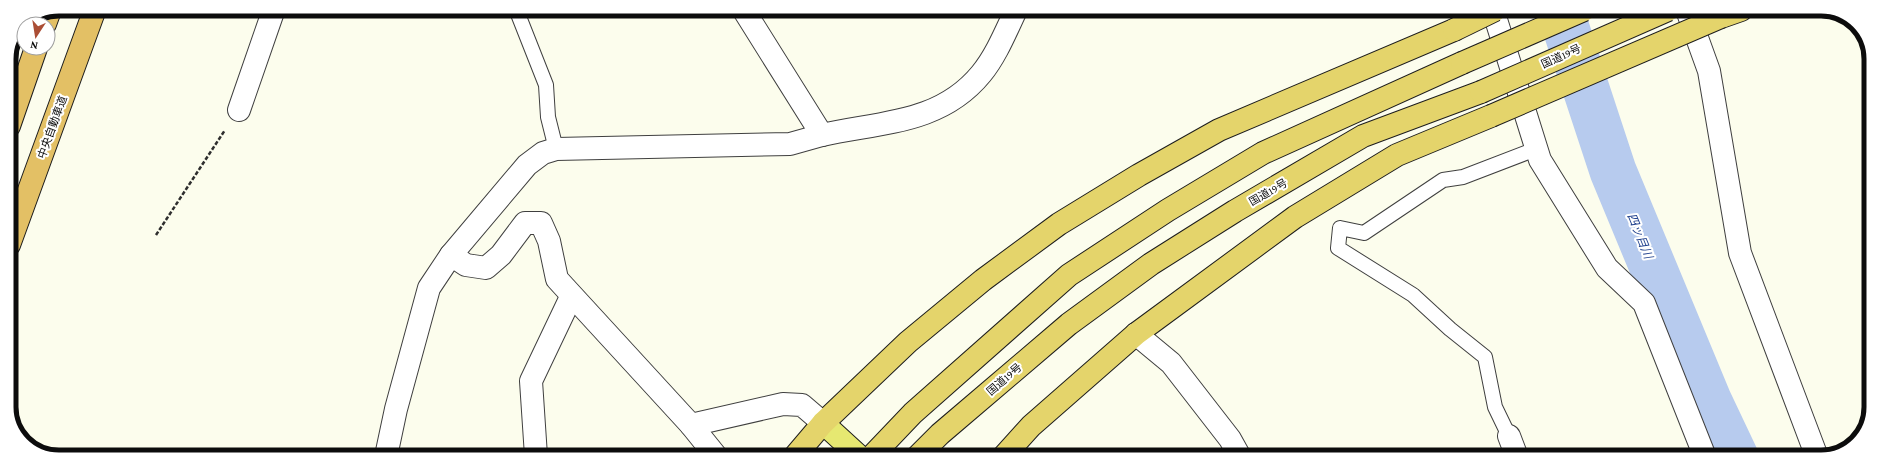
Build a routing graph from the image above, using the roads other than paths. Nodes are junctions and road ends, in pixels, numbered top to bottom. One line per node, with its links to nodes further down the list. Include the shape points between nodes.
1 (92, 16): 18 (highway, 中央自動車道)
2 (272, 16): 14 (street)
3 (519, 16): 16 (lane, via 546,85 548,117)
4 (747, 16): 15 (street)
5 (1013, 16): 15 (street, via 982,73 958,96 910,119)
6 (1482, 16): 22 (highway, bridge, via 1219,130 1059,224 983,280 908,342)
7 (1496, 16): 17 (street)
8 (1570, 16): 30 (highway, bridge, via 1263,152 1168,210 1069,275 913,414)
9 (1654, 16): 31 (highway, 国道19号, bridge, via 1481,92 1363,136 1209,227 1151,264 1069,324)
10 (1689, 16): 36 (street, via 1709,71 1740,253)
11 (1724, 16): 21 (highway, bridge, via 1397,155 1295,217)
12 (33, 56): 13 (highway)
13 (16, 106)
14 (239, 110)
15 (822, 135): 16 (street, via 790,144)
16 (556, 149): 19 (street, via 544,153 527,165)
17 (1536, 149): 24 (lane, via 1463,177 1443,180 1364,233 1340,228 1338,248 1413,295 1450,329 1485,356 1495,407); 35 (street, via 1540,160 1607,268 1644,303)
18 (16, 226)
19 (451, 255): 20 (street, via 466,265 486,268 501,255 525,223 541,223 549,241 556,279); 25 (street, via 429,288)
20 (571, 297): 23 (street); 26 (street, via 531,381)
21 (1136, 334): 32 (highway, via 1031,426); 33 (street, via 1171,363)
22 (823, 423): 23 (street, via 802,405 783,404); 28 (highway); 29 (main road)
23 (691, 425): 27 (street)
24 (1509, 436): 34 (street)
25 (387, 450)
26 (536, 450)
27 (711, 450)
28 (800, 450)
29 (852, 450)
30 (878, 450)
31 (924, 450)
32 (1009, 450)
33 (1236, 450)
34 (1514, 450)
35 (1702, 450)
36 (1814, 450)

